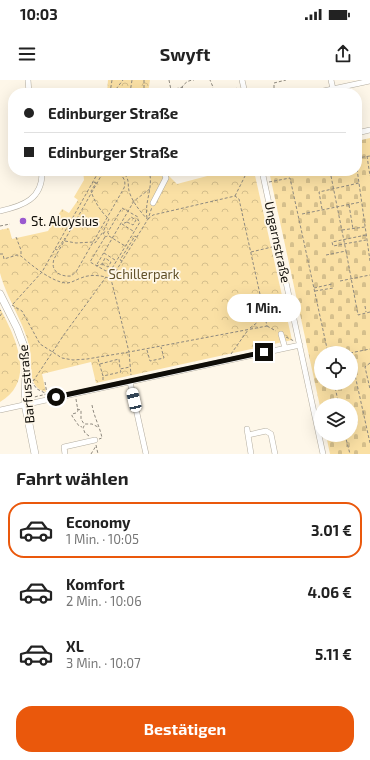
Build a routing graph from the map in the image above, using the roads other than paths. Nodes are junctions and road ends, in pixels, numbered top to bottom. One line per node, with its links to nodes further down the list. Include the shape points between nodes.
1 (370, 81): 2 (street)
2 (338, 88)
3 (43, 176): 7 (street, via 39,189 31,200)
4 (165, 176): 6 (street)
5 (263, 176): 10 (street, Ungarnstraße)
6 (153, 203)
7 (0, 211)
8 (0, 294): 13 (main road, Barfusstraße, via 24,349)
9 (281, 334): 11 (street)
10 (300, 345): 11 (street); 21 (street, Ungarnstraße)
11 (285, 348): 12 (street)
12 (130, 382): 13 (street); 18 (street)
13 (25, 404): 14 (street); 16 (main road, Barfusstraße)
14 (0, 410)
15 (95, 440): 17 (street, via 64,447)
16 (35, 454)
17 (65, 454)
18 (146, 454)
19 (251, 454): 20 (street, via 247,432 266,431 271,434)
20 (275, 454)
21 (323, 454)

